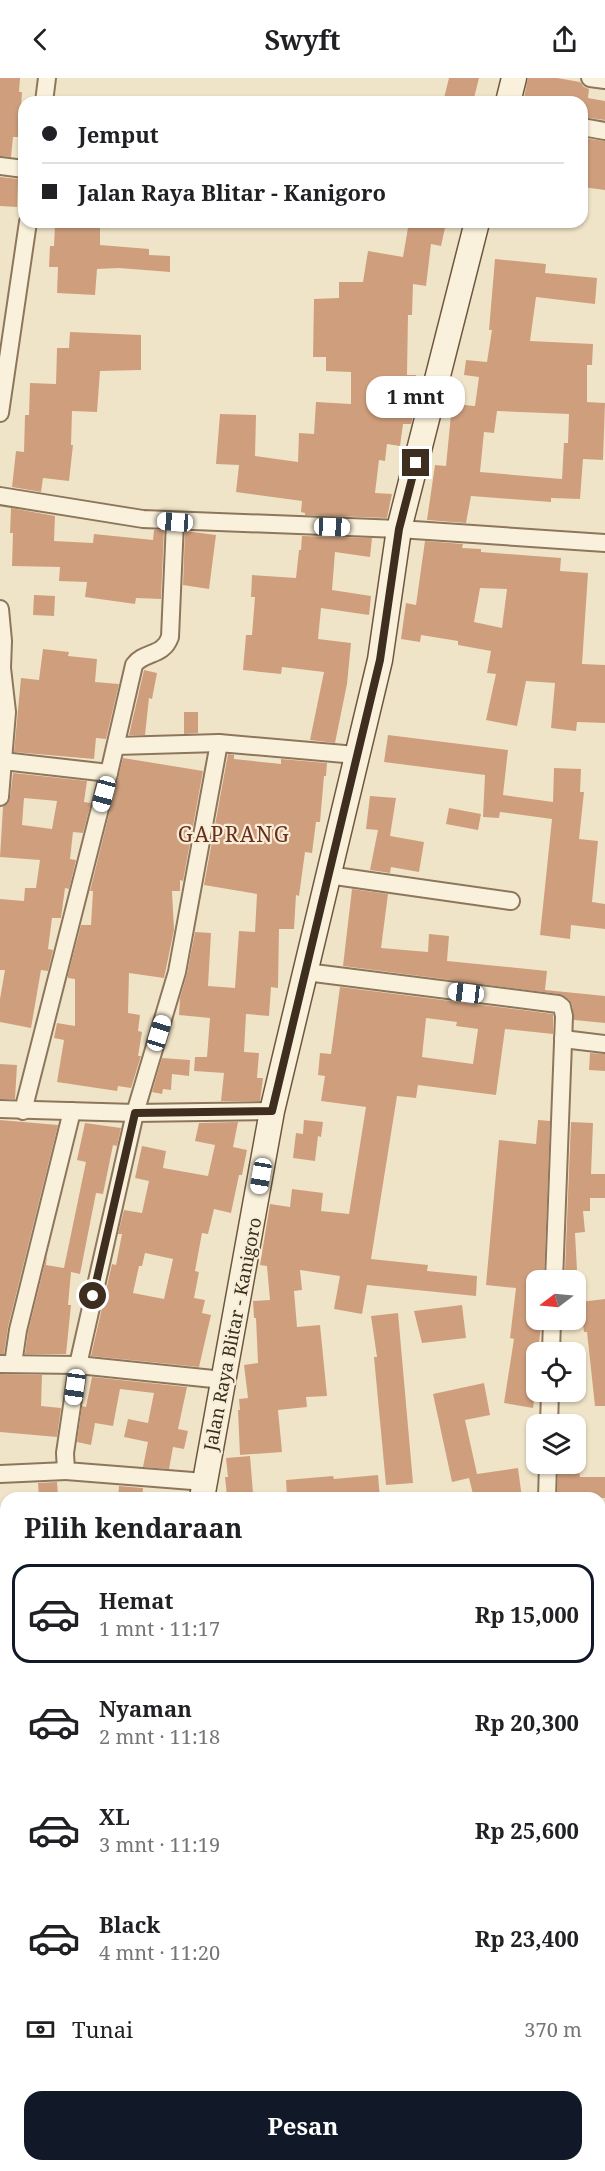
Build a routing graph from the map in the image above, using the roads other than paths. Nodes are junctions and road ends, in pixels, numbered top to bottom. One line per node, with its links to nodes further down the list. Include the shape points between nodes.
1 (47, 78): 5 (street)
2 (514, 78): 6 (main road)
3 (590, 78): 4 (street)
4 (605, 80)
5 (45, 96)
6 (510, 96)
7 (588, 129): 8 (street)
8 (605, 131)
9 (0, 166): 10 (street)
10 (18, 168)
11 (27, 228): 13 (street)
12 (475, 228): 16 (main road, Jalan Raya Blitar - Kanigoro)
13 (0, 413)
14 (0, 496): 15 (street)
15 (175, 522): 16 (street); 20 (street, via 170,637 163,649 135,662)
16 (399, 529): 17 (street); 21 (main road, Jalan Raya Blitar - Kanigoro, via 380,660)
17 (605, 543)
18 (0, 609): 22 (street, via 7,712)
19 (219, 743): 20 (street); 21 (street); 34 (street, via 177,972)
20 (116, 746): 23 (street)
21 (356, 755): 25 (main road, Jalan Raya Blitar - Kanigoro)
22 (2, 770): 23 (street); 24 (street)
23 (109, 773): 31 (street)
24 (0, 797)
25 (328, 875): 26 (street); 27 (main road, Jalan Raya Blitar - Kanigoro)
26 (511, 901)
27 (306, 972): 28 (street, via 558,1004 564,1012); 33 (main road, Jalan Raya Blitar - Kanigoro)
28 (563, 1039): 29 (street); 35 (street)
29 (605, 1044)
30 (0, 1109): 31 (street)
31 (23, 1111): 32 (street)
32 (72, 1111): 34 (street); 36 (street, via 18,1330)
33 (272, 1111): 34 (street); 38 (main road, Jalan Raya Blitar - Kanigoro)
34 (135, 1113): 37 (street)
35 (554, 1270)
36 (6, 1364): 37 (street)
37 (78, 1365): 38 (street); 39 (street)
38 (223, 1380): 42 (main road, Jalan Raya Blitar - Kanigoro)
39 (66, 1471): 40 (street); 42 (street)
40 (0, 1474)
41 (548, 1474): 43 (street)
42 (204, 1490)
43 (547, 1492)

